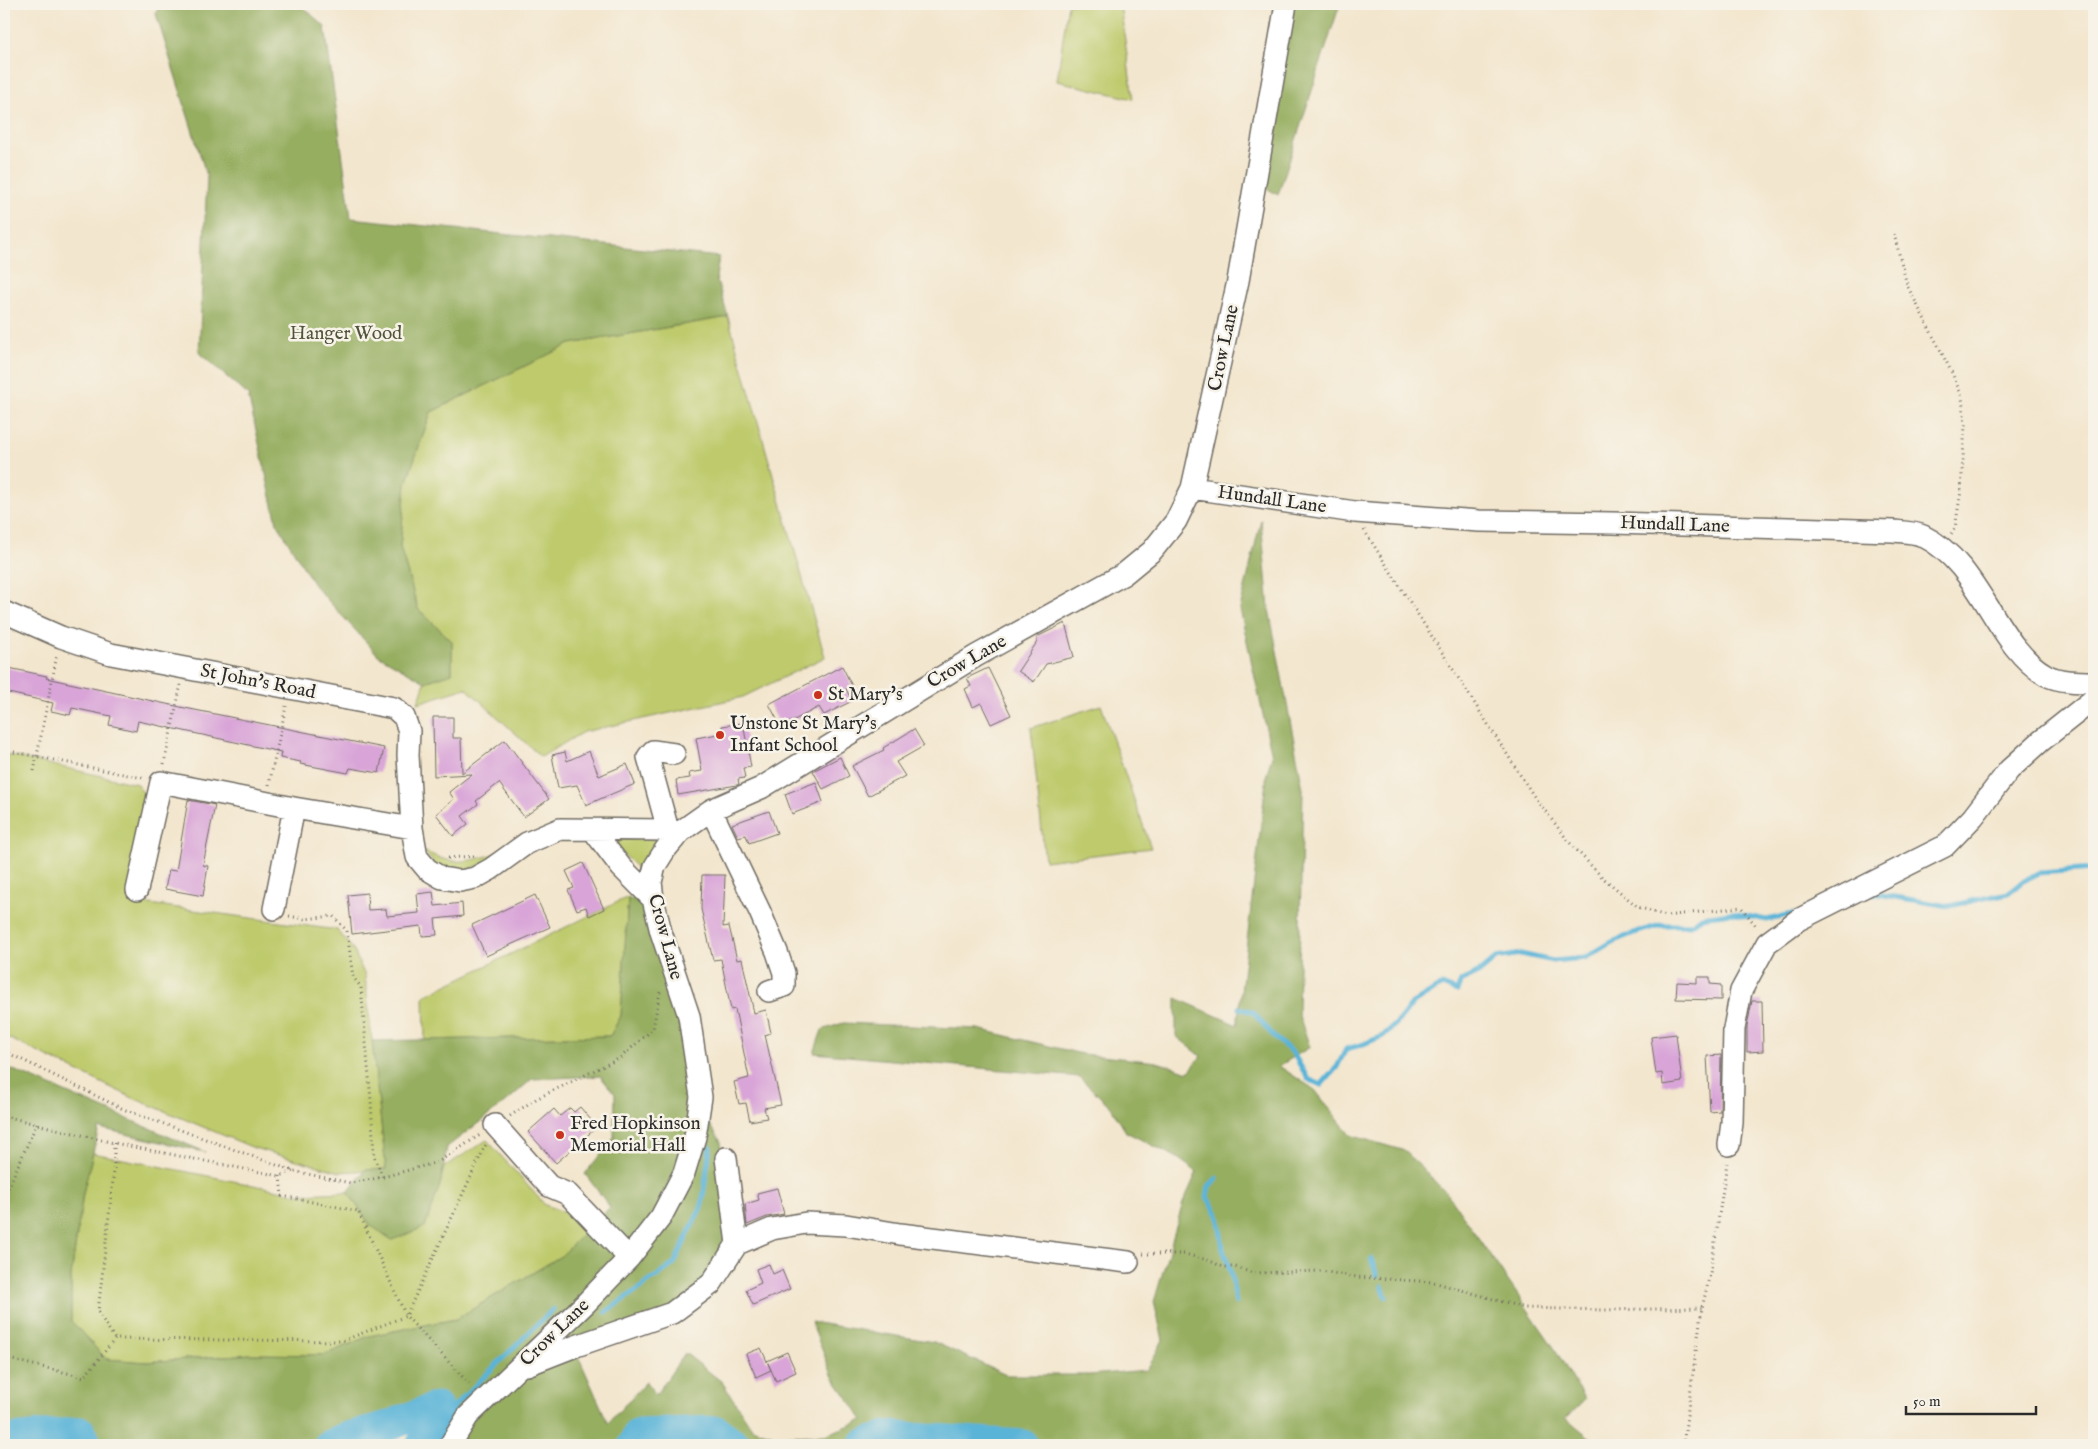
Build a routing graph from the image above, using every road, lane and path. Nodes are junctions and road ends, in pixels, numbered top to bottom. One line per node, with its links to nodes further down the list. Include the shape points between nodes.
1 (1286, 4): 3 (street, Crow Lane, via 1238,281)
2 (1894, 234): 5 (path, via 1907,285 1962,397 1965,424 1961,491 1955,528)
3 (1192, 488): 4 (street, Hundall Lane); 19 (street, Crow Lane, via 1176,521 1152,551 1124,574 976,656 760,788)
4 (1355, 512): 5 (street, Hundall Lane, via 1479,521 1893,531 1922,535); 28 (path, via 1533,795 1568,842 1602,877 1638,907 1666,916 1741,907)
5 (1943, 550): 9 (street, Hundall Lane, via 1969,577 2018,651 2046,675 2073,682)
6 (4, 612): 7 (street, St John's Road)
7 (61, 637): 8 (street, St John's Road, via 111,654); 14 (path)
8 (185, 668): 10 (street, St John's Road); 16 (path)
9 (2094, 682)
10 (290, 688): 17 (path); 20 (street, St John's Road, via 394,708 404,717 409,731)
11 (2094, 700): 28 (street, via 2009,770 1973,817 1945,846 1798,920)
12 (4, 750): 14 (path)
13 (674, 754): 22 (street, via 653,751 648,757)
14 (37, 757): 15 (path); 16 (path)
15 (34, 771)
16 (160, 782): 17 (street); 25 (street)
17 (265, 803): 18 (street)
18 (294, 808): 20 (street); 27 (street)
19 (711, 810): 22 (street, Crow Lane); 30 (street, via 782,966 784,986)
20 (412, 828): 21 (street, St John's Road, via 418,856 427,869 442,878 460,881 475,878 546,834 560,829)
21 (593, 830): 22 (street, St John's Road); 26 (street, via 621,867)
22 (674, 831): 26 (street, Crow Lane, via 655,866 651,882)
23 (479, 854): 24 (path, via 449,858)
24 (440, 855)
25 (137, 890)
26 (653, 899): 43 (street, Crow Lane, via 689,1016 701,1097 695,1136 684,1173 661,1217)
27 (274, 910): 40 (path, via 281,915 304,919 333,916 347,931 353,977 361,987 374,1156)
28 (1767, 943): 36 (street, via 1741,991 1734,1029)
29 (659, 987): 34 (path, via 653,1029 620,1058 536,1099)
30 (769, 991)
31 (4, 1051): 38 (path, via 122,1109)
32 (4, 1116): 33 (path)
33 (37, 1123): 35 (path); 41 (path)
34 (495, 1125): 40 (path, via 438,1162); 43 (street, via 549,1186 568,1194); 46 (path)
35 (114, 1143): 39 (path); 47 (path, via 114,1171 98,1312)
36 (1729, 1145): 45 (path)
37 (726, 1158): 42 (street)
38 (293, 1172): 39 (path); 40 (path, via 351,1183)
39 (280, 1176): 46 (path, via 282,1196 358,1211)
40 (382, 1177)
41 (4, 1197)
42 (737, 1244): 44 (street, via 772,1229 806,1223 846,1225); 49 (street, via 711,1284 672,1313)
43 (629, 1258): 49 (street, Crow Lane)
44 (1128, 1262): 45 (path, via 1144,1254 1184,1254 1254,1273 1321,1270 1356,1277 1433,1282 1525,1308)
45 (1702, 1308): 52 (path)
46 (406, 1316): 47 (path, via 342,1341); 50 (path)
47 (115, 1339): 48 (path, via 84,1378)
48 (4, 1358)
49 (518, 1369): 51 (street, Crow Lane, via 468,1416)
50 (456, 1370)
51 (450, 1445)
52 (1683, 1445)

